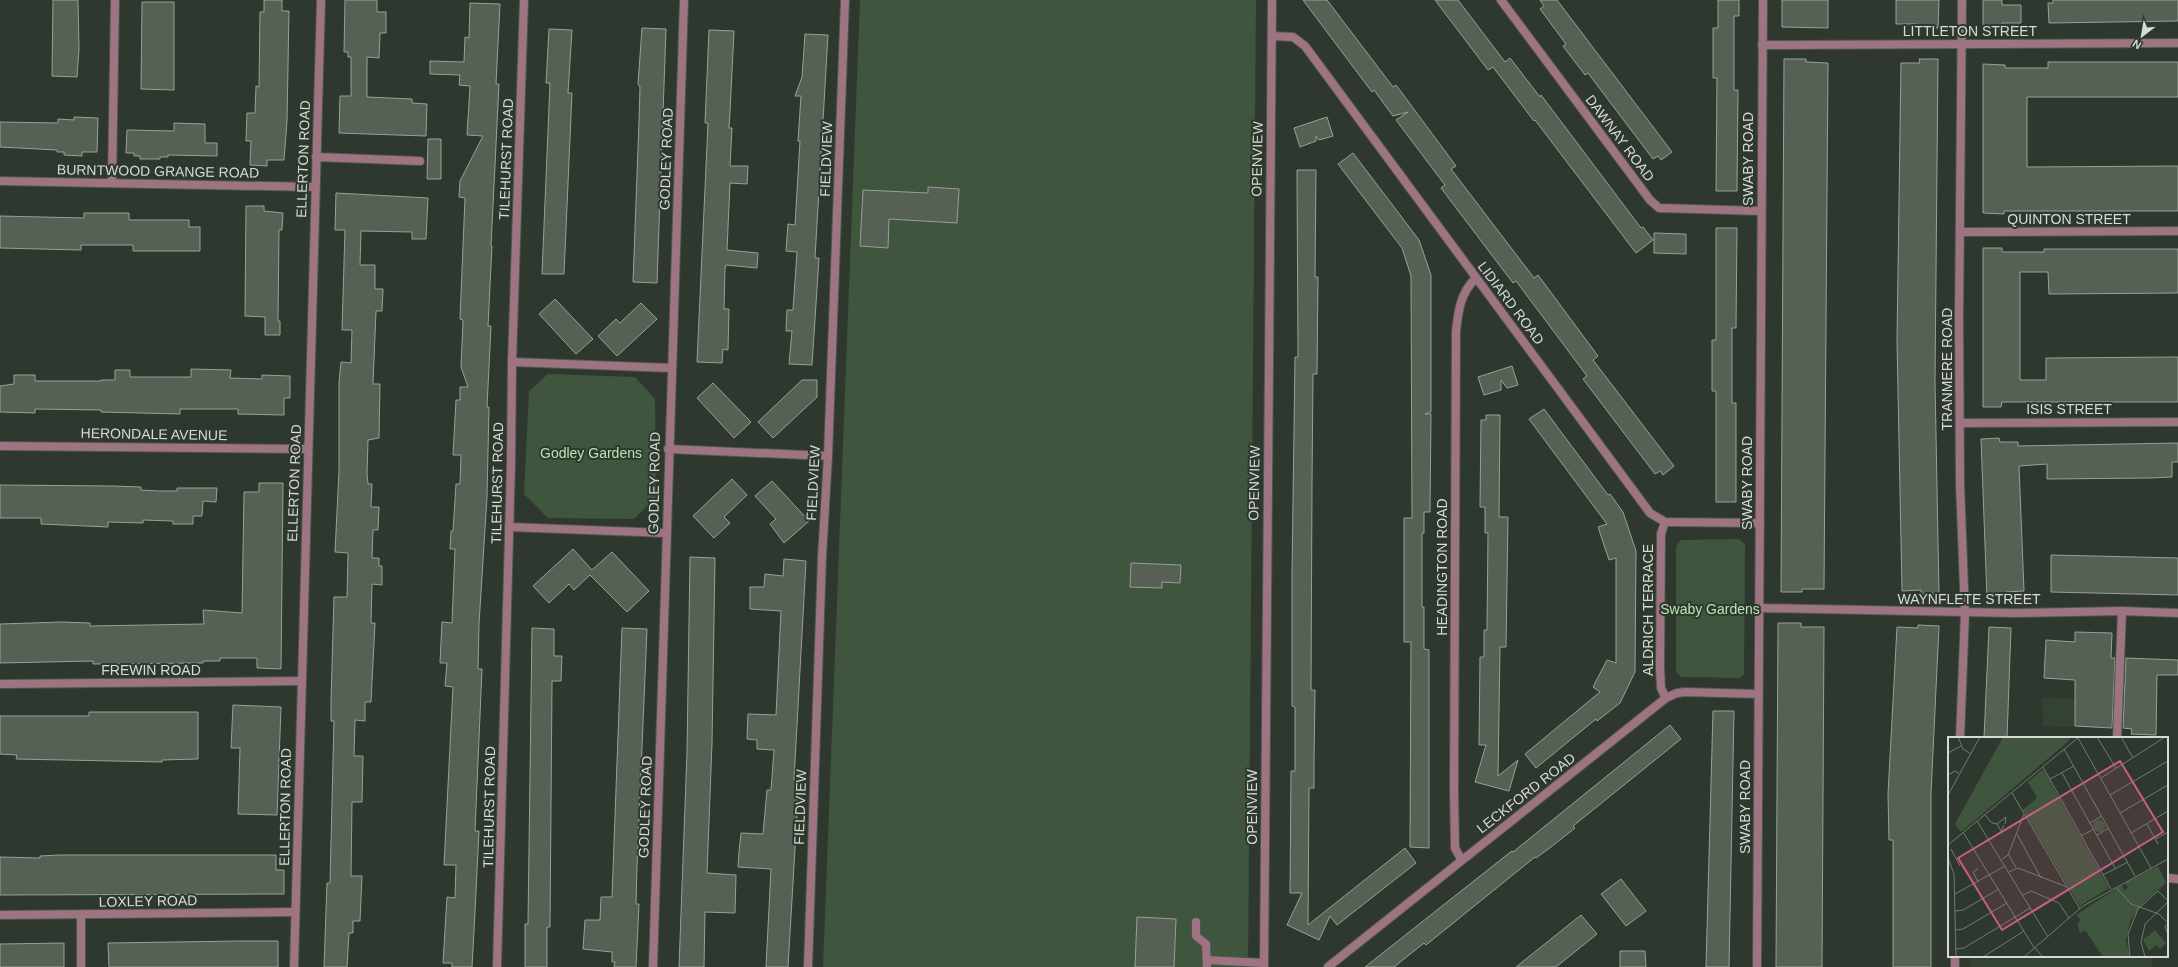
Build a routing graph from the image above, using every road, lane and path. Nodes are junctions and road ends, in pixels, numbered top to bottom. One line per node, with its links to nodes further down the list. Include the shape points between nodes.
1 (115, 0): 17 (street)
2 (321, 0): 14 (street, ELLERTON ROAD)
3 (524, 0): 23 (street, TILEHURST ROAD)
4 (684, 0): 24 (street, GODLEY ROAD)
5 (846, 0): 30 (street, FIELDVIEW)
6 (1272, 0): 10 (street, OPENVIEW)
7 (1763, 0): 13 (street, SWABY ROAD)
8 (1962, 0): 12 (street, TRANMERE ROAD)
9 (1505, 1): 19 (street, DAWNAY ROAD, via 1650,200 1659,208)
10 (1272, 36): 22 (street, LIDIARD ROAD, via 1293,37 1304,46); 53 (street, OPENVIEW)
11 (2178, 43): 12 (street, LITTLETON STREET)
12 (1961, 44): 13 (street, LITTLETON STREET); 21 (street, TRANMERE ROAD)
13 (1762, 45): 19 (street, SWABY ROAD)
14 (316, 157): 15 (street); 18 (street, ELLERTON ROAD)
15 (420, 160)
16 (0, 181): 17 (street, BURNTWOOD GRANGE ROAD)
17 (112, 182): 18 (street, BURNTWOOD GRANGE ROAD)
18 (315, 187): 28 (street, ELLERTON ROAD)
19 (1761, 212): 32 (street, SWABY ROAD)
20 (2178, 231): 21 (street, QUINTON STREET)
21 (1960, 232): 26 (street, TRANMERE ROAD)
22 (1476, 278): 31 (street, LIDIARD ROAD, via 1650,513); 45 (street, HEADINGTON ROAD, via 1468,285 1458,308 1456,332 1454,790 1455,848)
23 (512, 362): 24 (street); 33 (street, TILEHURST ROAD)
24 (671, 368): 29 (street, GODLEY ROAD)
25 (2178, 422): 26 (street, ISIS STREET)
26 (1960, 423): 37 (street, TRANMERE ROAD)
27 (0, 446): 28 (street, HERONDALE AVENUE)
28 (308, 448): 39 (street, ELLERTON ROAD)
29 (668, 449): 30 (street); 34 (street, GODLEY ROAD)
30 (828, 456): 58 (street, FIELDVIEW, via 822,557)
31 (1664, 522): 32 (street); 42 (street, ALDRICH TERRACE, via 1661,534 1660,667 1661,688)
32 (1760, 523): 35 (street, SWABY ROAD)
33 (509, 527): 34 (street); 56 (street, TILEHURST ROAD)
34 (666, 533): 57 (street, GODLEY ROAD)
35 (1760, 608): 37 (street, WAYNFLETE STREET); 41 (street, SWABY ROAD)
36 (2122, 611): 37 (street, WAYNFLETE STREET); 38 (street, WAYNFLETE STREET); 44 (street)
37 (1965, 613): 43 (street, TRANMERE ROAD)
38 (2178, 613)
39 (301, 681): 40 (street, FREWIN ROAD); 48 (street, ELLERTON ROAD)
40 (0, 684)
41 (1758, 694): 42 (street, LECKFORD ROAD, via 1685,692); 60 (street, SWABY ROAD)
42 (1666, 698): 45 (street, LECKFORD ROAD)
43 (1960, 737)
44 (2117, 737)
45 (1461, 859): 59 (street, LECKFORD ROAD)
46 (2168, 878): 47 (street)
47 (2178, 879)
48 (295, 912): 50 (street, LOXLEY ROAD); 55 (street, ELLERTON ROAD)
49 (0, 915): 50 (street, LOXLEY ROAD)
50 (81, 915): 54 (street)
51 (1196, 922): 52 (street, via 1196,936 1206,944)
52 (1207, 964): 53 (street)
53 (1264, 965)
54 (80, 967)
55 (294, 967)
56 (498, 967)
57 (653, 967)
58 (808, 967)
59 (1328, 967)
60 (1757, 967)

